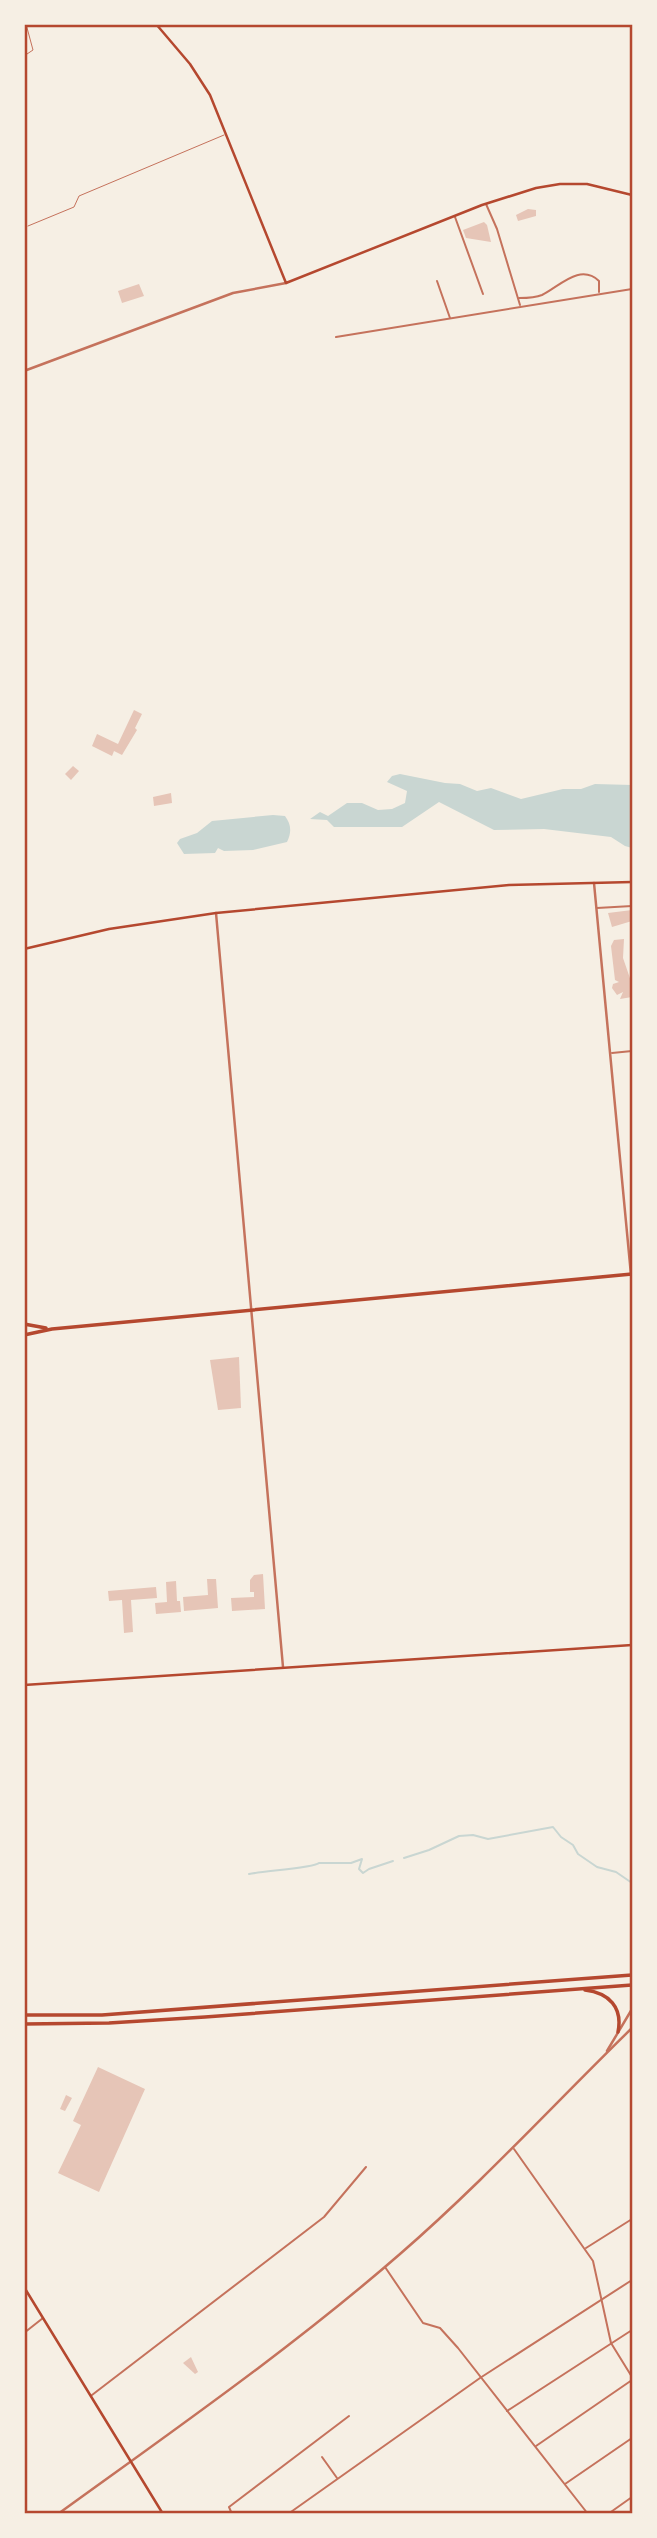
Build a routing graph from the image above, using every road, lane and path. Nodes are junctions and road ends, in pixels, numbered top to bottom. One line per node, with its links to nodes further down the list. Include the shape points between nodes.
1 (26, 24): 3 (lane, via 33,50)
2 (156, 24): 4 (main road, via 196,72)
3 (24, 56)
4 (226, 134): 8 (lane, via 79,196 74,207); 10 (main road)
5 (632, 195): 6 (main road, via 595,185 559,184)
6 (486, 204): 7 (main road); 14 (street)
7 (455, 216): 10 (main road); 13 (street)
8 (27, 226)
9 (437, 281): 16 (street)
10 (286, 283): 18 (street, via 233,293)
11 (632, 289): 12 (street)
12 (599, 293): 14 (street, via 599,281 584,273 543,295); 15 (street)
13 (482, 295)
14 (517, 298): 15 (street)
15 (520, 306): 16 (street)
16 (450, 319): 17 (street)
17 (336, 337)
18 (24, 372)
19 (632, 882): 20 (main road)
20 (594, 883): 22 (street); 23 (main road, via 509,885)
21 (632, 906): 22 (street)
22 (596, 909): 26 (street)
23 (216, 913): 24 (main road, via 109,929); 28 (street)
24 (24, 949)
25 (632, 1051): 26 (street)
26 (611, 1053): 27 (street)
27 (632, 1274): 28 (main road)
28 (252, 1310): 30 (main road); 33 (street)
29 (24, 1324): 30 (main road)
30 (52, 1329): 31 (main road)
31 (24, 1335)
32 (632, 1645): 33 (main road)
33 (283, 1667): 34 (main road)
34 (24, 1685)
35 (632, 1975): 36 (main road)
36 (568, 1981): 39 (main road); 40 (main road)
37 (632, 1985): 38 (main road)
38 (576, 1989): 39 (main road); 46 (main road, via 608,1998 619,2014)
39 (569, 1990): 43 (main road)
40 (204, 2007): 42 (main road); 43 (main road)
41 (632, 2009): 46 (street)
42 (24, 2015)
43 (205, 2017): 44 (main road)
44 (24, 2024)
45 (632, 2028): 47 (street)
46 (618, 2032): 47 (street)
47 (605, 2053): 48 (street)
48 (513, 2146): 51 (street); 52 (street)
49 (366, 2167): 62 (street, via 324,2217)
50 (632, 2219): 51 (street)
51 (585, 2248): 55 (street, via 597,2269)
52 (385, 2267): 60 (street, via 423,2323 440,2328); 68 (street)
53 (632, 2280): 55 (street)
54 (24, 2287): 56 (main road)
55 (602, 2298): 59 (street); 60 (street)
56 (44, 2317): 58 (street); 62 (main road)
57 (632, 2330): 59 (street)
58 (24, 2333)
59 (611, 2343): 61 (street); 63 (street)
60 (481, 2378): 63 (street); 69 (street)
61 (632, 2378): 66 (street)
62 (92, 2396): 68 (main road)
63 (507, 2411): 66 (street)
64 (349, 2416): 74 (street, via 229,2507)
65 (632, 2438): 70 (street)
66 (536, 2447): 70 (street)
67 (322, 2457): 69 (street)
68 (131, 2461): 72 (street); 73 (main road)
69 (337, 2479): 75 (street)
70 (565, 2484): 76 (street)
71 (632, 2497): 77 (street)
72 (58, 2514)
73 (163, 2514)
74 (232, 2514)
75 (288, 2514)
76 (588, 2514)
77 (607, 2514)

